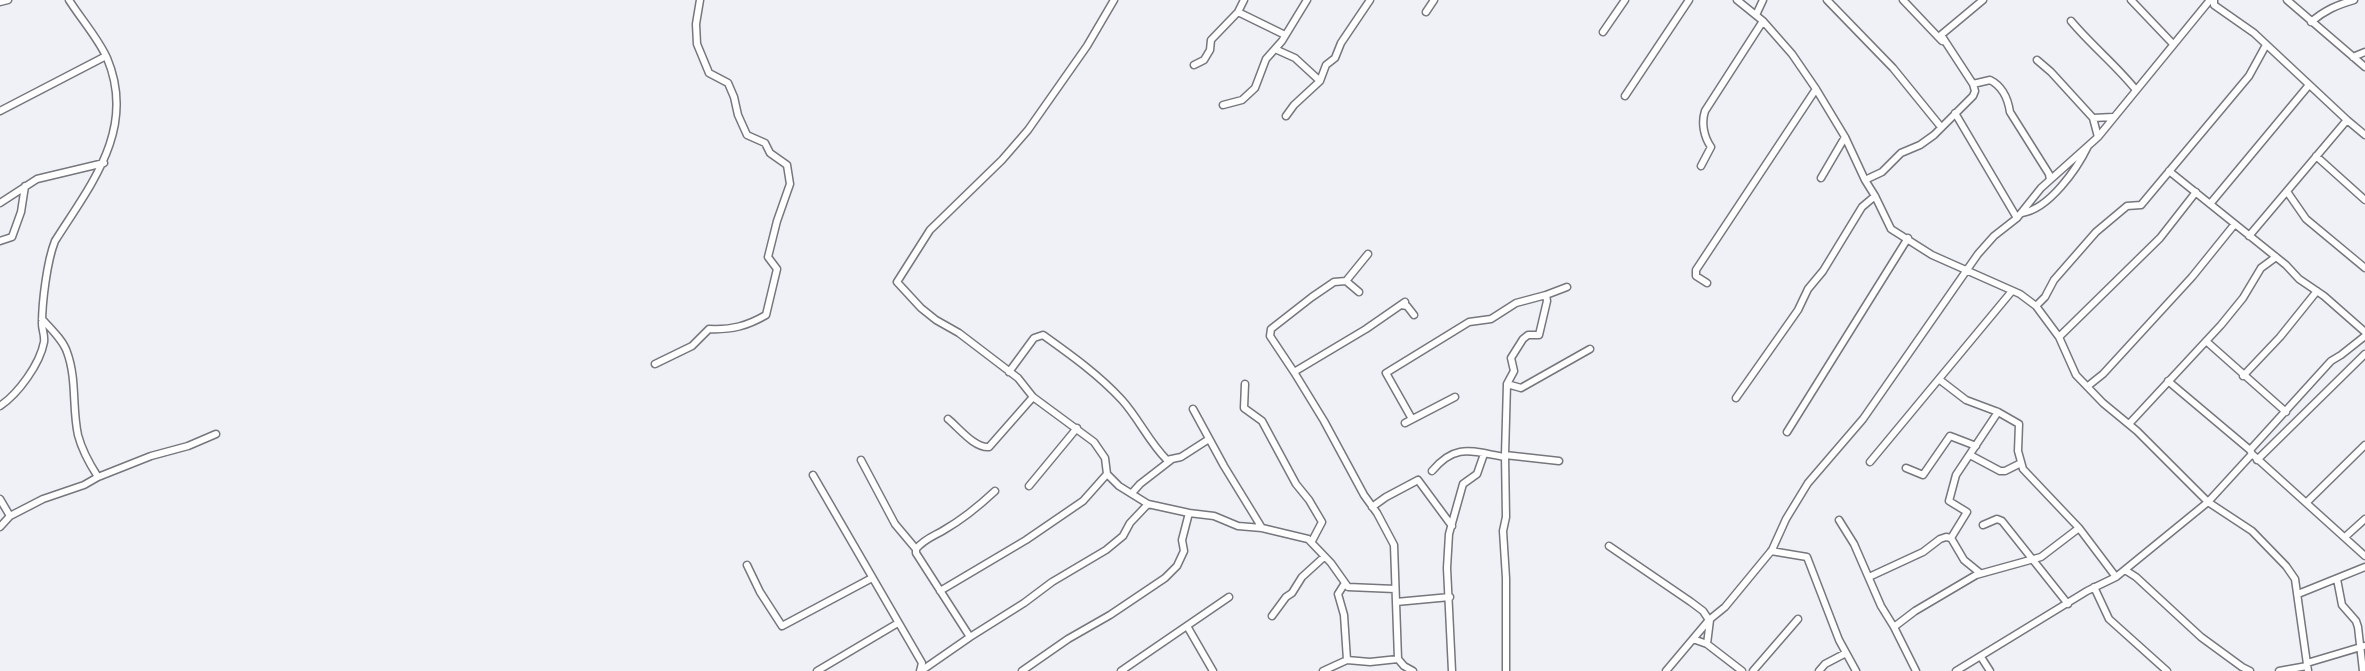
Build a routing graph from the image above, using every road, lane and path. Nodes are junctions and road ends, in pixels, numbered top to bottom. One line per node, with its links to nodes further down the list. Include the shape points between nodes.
1 (8, 0): 19 (street)
2 (69, 0): 34 (street)
3 (700, 0): 96 (street, via 697,44 708,72 728,83 747,135 765,142 770,153 787,165 790,184 768,257 777,269 766,315 747,326 709,329 692,346)
4 (1114, 0): 97 (street, via 1088,46 1028,130 930,230 897,282 921,308)
5 (1244, 0): 21 (street)
6 (1307, 0): 28 (street)
7 (1370, 0): 39 (street, via 1335,58 1326,65)
8 (1434, 0): 22 (street)
9 (1625, 0): 27 (street)
10 (1689, 0): 44 (street)
11 (1737, 0): 23 (street)
12 (1762, 0): 23 (street)
13 (1827, 0): 53 (street, via 1893,68)
14 (1903, 0): 29 (street)
15 (1983, 0): 29 (street, via 1941,35)
16 (2131, 0): 30 (street)
17 (2287, 0): 26 (street)
18 (2354, 0): 26 (street, via 2337,4)
19 (0, 2)
20 (2213, 2): 30 (street); 31 (street)
21 (1238, 12): 28 (street); 37 (street, via 1211,40 1204,60)
22 (1426, 12)
23 (1756, 15): 24 (street)
24 (1763, 21): 42 (street); 60 (street, via 1705,111 1705,135 1711,147)
25 (2071, 21): 43 (street)
26 (2311, 22): 35 (street)
27 (1603, 32)
28 (1285, 36): 32 (street)
29 (1945, 43): 40 (street)
30 (2173, 44): 43 (street)
31 (2266, 45): 41 (street); 61 (street, via 2249,76)
32 (1275, 49): 39 (street, via 1294,58); 45 (street, via 1266,59 1255,88 1242,100)
33 (2365, 52): 35 (street)
34 (106, 56): 46 (street); 59 (street, via 115,84 117,113)
35 (2353, 57): 38 (street)
36 (2037, 60): 50 (street)
37 (1194, 65)
38 (2365, 67)
39 (1320, 81): 48 (street)
40 (1973, 84): 47 (street, via 1973,96); 62 (street, via 1990,80 1998,86)
41 (2309, 85): 52 (street); 71 (street)
42 (1816, 88): 56 (street); 82 (street, via 1696,270 1696,276)
43 (2136, 90): 49 (street)
44 (1625, 96)
45 (1223, 105)
46 (0, 111)
47 (1955, 113): 53 (street); 72 (street)
48 (1286, 116)
49 (2114, 117): 51 (street); 54 (street)
50 (2093, 118): 51 (street); 54 (street)
51 (2106, 118): 54 (street)
52 (2347, 120): 55 (street); 58 (street)
53 (1941, 127): 64 (street, via 1920,145 1900,153 1882,172)
54 (2097, 134): 57 (street)
55 (2365, 135)
56 (1845, 137): 63 (street); 64 (street)
57 (2090, 143): 62 (street); 72 (street, via 2082,160 2055,194 2033,212)
58 (2316, 156): 67 (street); 69 (street)
59 (104, 163): 65 (street, via 60,172); 90 (street, via 55,241)
60 (1701, 166)
61 (2169, 171): 66 (street); 88 (street, via 2141,205 2127,206 2096,232)
62 (2051, 177): 72 (street)
63 (1821, 178)
64 (1865, 180): 68 (street)
65 (25, 186): 70 (street); 76 (street, via 14,231 9,239)
66 (2196, 192): 71 (street); 92 (street, via 2160,238)
67 (2288, 192): 74 (street); 79 (street, via 2306,219)
68 (1875, 196): 75 (street, via 1888,226); 109 (street, via 1862,207 1798,310)
69 (2365, 200)
70 (0, 203)
71 (2210, 204): 73 (street)
72 (2020, 216): 80 (street, via 1994,236)
73 (2234, 225): 74 (street); 106 (street, via 2192,277)
74 (2249, 236): 78 (street)
75 (1908, 238): 80 (street, via 1932,255); 119 (street)
76 (0, 241)
77 (1368, 254): 81 (street)
78 (2276, 257): 85 (street); 93 (street, via 2261,268 2243,298)
79 (2365, 268)
80 (1969, 270): 84 (street); 160 (street, via 1863,419 1808,483)
81 (1346, 281): 86 (street); 98 (street, via 1334,282 1271,329 1270,336)
82 (1707, 283)
83 (1567, 287): 87 (street)
84 (2012, 291): 88 (street); 102 (street)
85 (2317, 291): 91 (street); 100 (street)
86 (1359, 292)
87 (1546, 295): 99 (street, via 1516,303 1491,319 1469,322); 105 (street, via 1539,335 1523,339 1511,358 1514,371)
88 (2036, 306): 92 (street)
89 (1414, 315): 98 (street, via 1403,304)
90 (42, 319): 110 (street, via 44,339 40,354 19,391); 137 (street, via 68,353 79,437 85,457)
91 (2365, 336): 113 (street, via 2331,361)
92 (2059, 337): 106 (street, via 2076,375)
93 (2206, 341): 100 (street); 103 (street)
94 (1590, 349): 105 (street, via 1521,388)
95 (2365, 354): 126 (street)
96 (655, 364)
97 (1009, 372): 107 (street); 129 (street, via 1034,338 1043,335 1104,380 1158,451)
98 (1294, 372): 145 (street)
99 (1386, 373): 101 (street); 115 (street)
100 (2243, 376): 113 (street)
101 (1379, 377)
102 (1940, 380): 112 (street, via 1966,400); 131 (street)
103 (2168, 381): 117 (street); 126 (street)
104 (1245, 384): 157 (street, via 1244,408 1262,421 1322,522)
105 (1507, 384): 127 (street)
106 (2088, 386): 117 (street)
107 (1033, 397): 114 (street, via 989,447 975,442); 118 (street)
108 (1455, 397): 115 (street)
109 (1736, 398)
110 (0, 406)
111 (1193, 409): 121 (street)
112 (1998, 412): 123 (street); 132 (street, via 2019,424)
113 (2286, 412): 126 (street)
114 (948, 419)
115 (1412, 419): 116 (street)
116 (1405, 423)
117 (2129, 424): 142 (street)
118 (1077, 428): 135 (street, via 1099,447); 138 (street)
119 (1787, 432)
120 (216, 434): 137 (street)
121 (1209, 439): 129 (street, via 1181,458); 153 (street)
122 (2365, 445): 143 (street)
123 (1976, 446): 125 (street); 133 (street, via 1950,436 1923,475)
124 (1484, 454): 127 (street); 134 (street, via 1470,449 1455,452); 151 (street, via 1477,474 1463,484)
125 (1970, 455): 132 (street, via 2000,471); 156 (street, via 1956,475 1950,494 1949,501 1967,512)
126 (2253, 455): 142 (street); 143 (street)
127 (1505, 456): 130 (street); 204 (street)
128 (861, 460): 159 (street, via 896,524)
129 (1171, 460): 140 (street)
130 (1559, 461)
131 (1870, 462)
132 (2021, 463): 154 (street, via 2027,475)
133 (1906, 468)
134 (1432, 471)
135 (1107, 474): 140 (street); 175 (street, via 1083,501)
136 (813, 476): 170 (street)
137 (98, 477): 147 (street)
138 (1029, 486)
139 (995, 491): 159 (street, via 972,512 924,540)
140 (1132, 493): 144 (street)
141 (0, 499): 147 (street)
142 (2208, 502): 166 (street); 176 (street, via 2273,550 2295,579)
143 (2307, 502): 155 (street)
144 (1148, 504): 146 (street); 187 (street, via 1123,536 1106,550)
145 (1372, 507): 151 (street, via 1418,480); 174 (street, via 1394,545)
146 (1189, 513): 153 (street); 198 (street, via 1182,540 1184,551 1165,578)
147 (10, 516): 152 (street)
148 (2365, 519): 155 (street)
149 (1839, 520): 168 (street)
150 (1983, 525): 163 (street, via 2000,520)
151 (1452, 526): 178 (street)
152 (0, 527)
153 (1262, 528): 157 (street)
154 (2079, 528): 163 (street, via 2041,557); 169 (street)
155 (2345, 537): 161 (street)
156 (1951, 538): 167 (street, via 1964,560); 168 (street, via 1940,539 1923,552)
157 (1312, 541): 162 (street)
158 (1609, 546): 183 (street, via 1691,602)
159 (916, 549): 175 (street)
160 (1771, 551): 183 (street, via 1725,607); 191 (street, via 1807,556)
161 (2365, 556)
162 (1324, 557): 172 (street); 181 (street, via 1302,577)
163 (2031, 559): 167 (street); 180 (street)
164 (747, 564): 170 (street, via 782,626)
165 (2365, 567): 171 (street)
166 (2125, 570): 169 (street); 214 (street, via 2201,637)
167 (1980, 573): 186 (street)
168 (1869, 577): 186 (street)
169 (2116, 577): 173 (street)
170 (872, 578): 184 (street)
171 (2337, 579): 176 (street); 190 (street, via 2342,605 2356,621)
172 (1345, 583): 174 (street, via 1353,589); 194 (street, via 1338,594 1344,615)
173 (2094, 587): 180 (street); 213 (street, via 2109,620)
174 (1395, 589): 179 (street)
175 (940, 591): 187 (street)
176 (2298, 594): 195 (street)
177 (1229, 597): 185 (street)
178 (1450, 597): 179 (street); 203 (street)
179 (1396, 602): 193 (street)
180 (2068, 604): 192 (street)
181 (1272, 616)
182 (1797, 619): 207 (street)
183 (1709, 620): 188 (street); 189 (street)
184 (898, 622): 196 (street); 197 (street, via 922,663)
185 (1186, 626): 199 (street); 200 (street)
186 (1894, 627): 210 (street)
187 (970, 638): 197 (street)
188 (1693, 639): 189 (street); 205 (street)
189 (1707, 644): 206 (street)
190 (2363, 646): 195 (street); 216 (street)
191 (1846, 653): 208 (street); 209 (street)
192 (1981, 657): 211 (street); 212 (street)
193 (1398, 659): 194 (street); 202 (street)
194 (1347, 660): 201 (street)
195 (2307, 666): 215 (street)
196 (817, 671)
197 (920, 671)
198 (1022, 671)
199 (1121, 671)
200 (1213, 671)
201 (1323, 671)
202 (1413, 671)
203 (1452, 671)
204 (1506, 671)
205 (1666, 671)
206 (1742, 671)
207 (1753, 671)
208 (1819, 671)
209 (1856, 671)
210 (1916, 671)
211 (1956, 671)
212 (1990, 671)
213 (2167, 671)
214 (2250, 671)
215 (2279, 671)
216 (2363, 671)

